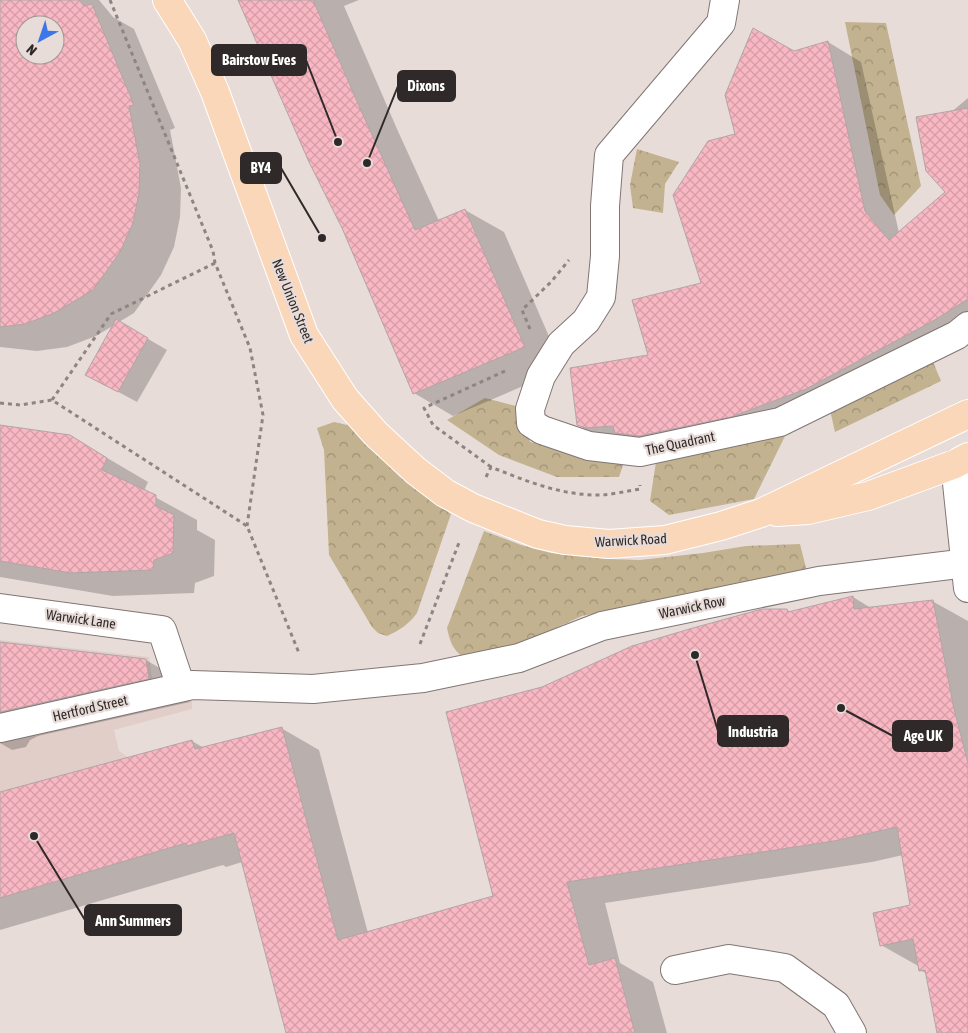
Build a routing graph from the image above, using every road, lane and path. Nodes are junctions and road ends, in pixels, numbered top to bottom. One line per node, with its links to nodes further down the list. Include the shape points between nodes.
1 (110, 0): 7 (path, via 213,251)
2 (167, 0): 5 (main road, New Union Street)
3 (181, 0): 5 (main road, New Union Street)
4 (725, 0): 14 (street, The Quadrant, via 721,23 609,155 601,297 586,321 561,344 541,376 530,409 531,423 542,430 589,446)
5 (192, 40): 17 (main road, New Union Street, via 215,92 304,335 345,399 376,434 416,471 445,493)
6 (570, 259): 9 (path, via 522,310)
7 (215, 263): 11 (path, via 111,314); 19 (path, via 250,348 262,415)
8 (968, 326): 14 (street, The Quadrant, via 957,335 780,422)
9 (533, 337)
10 (514, 367): 16 (path, via 424,408 433,425)
11 (52, 400): 12 (path, via 20,405); 19 (path)
12 (0, 403)
13 (968, 414): 18 (main road, Warwick Road)
14 (640, 452): 16 (path, via 640,489 602,495 534,485)
15 (962, 461): 18 (main road, Warwick Road, via 868,496 808,510); 20 (street)
16 (490, 466): 17 (path)
17 (473, 508): 18 (main road, Warwick Road, via 538,534 609,544 665,540); 22 (path, via 416,652)
18 (761, 513)
19 (247, 526): 24 (path)
20 (967, 571): 22 (street, Warwick Row, via 819,581 602,626 519,658)
21 (0, 608): 23 (street, Warwick Lane, via 166,625)
22 (417, 678): 24 (street, Warwick Row)
23 (183, 683): 24 (street, Hertford Street); 25 (street, Hertford Street)
24 (313, 689)
25 (0, 728)
26 (675, 970): 27 (street, via 729,959 785,968 836,1004)
27 (852, 1033)

